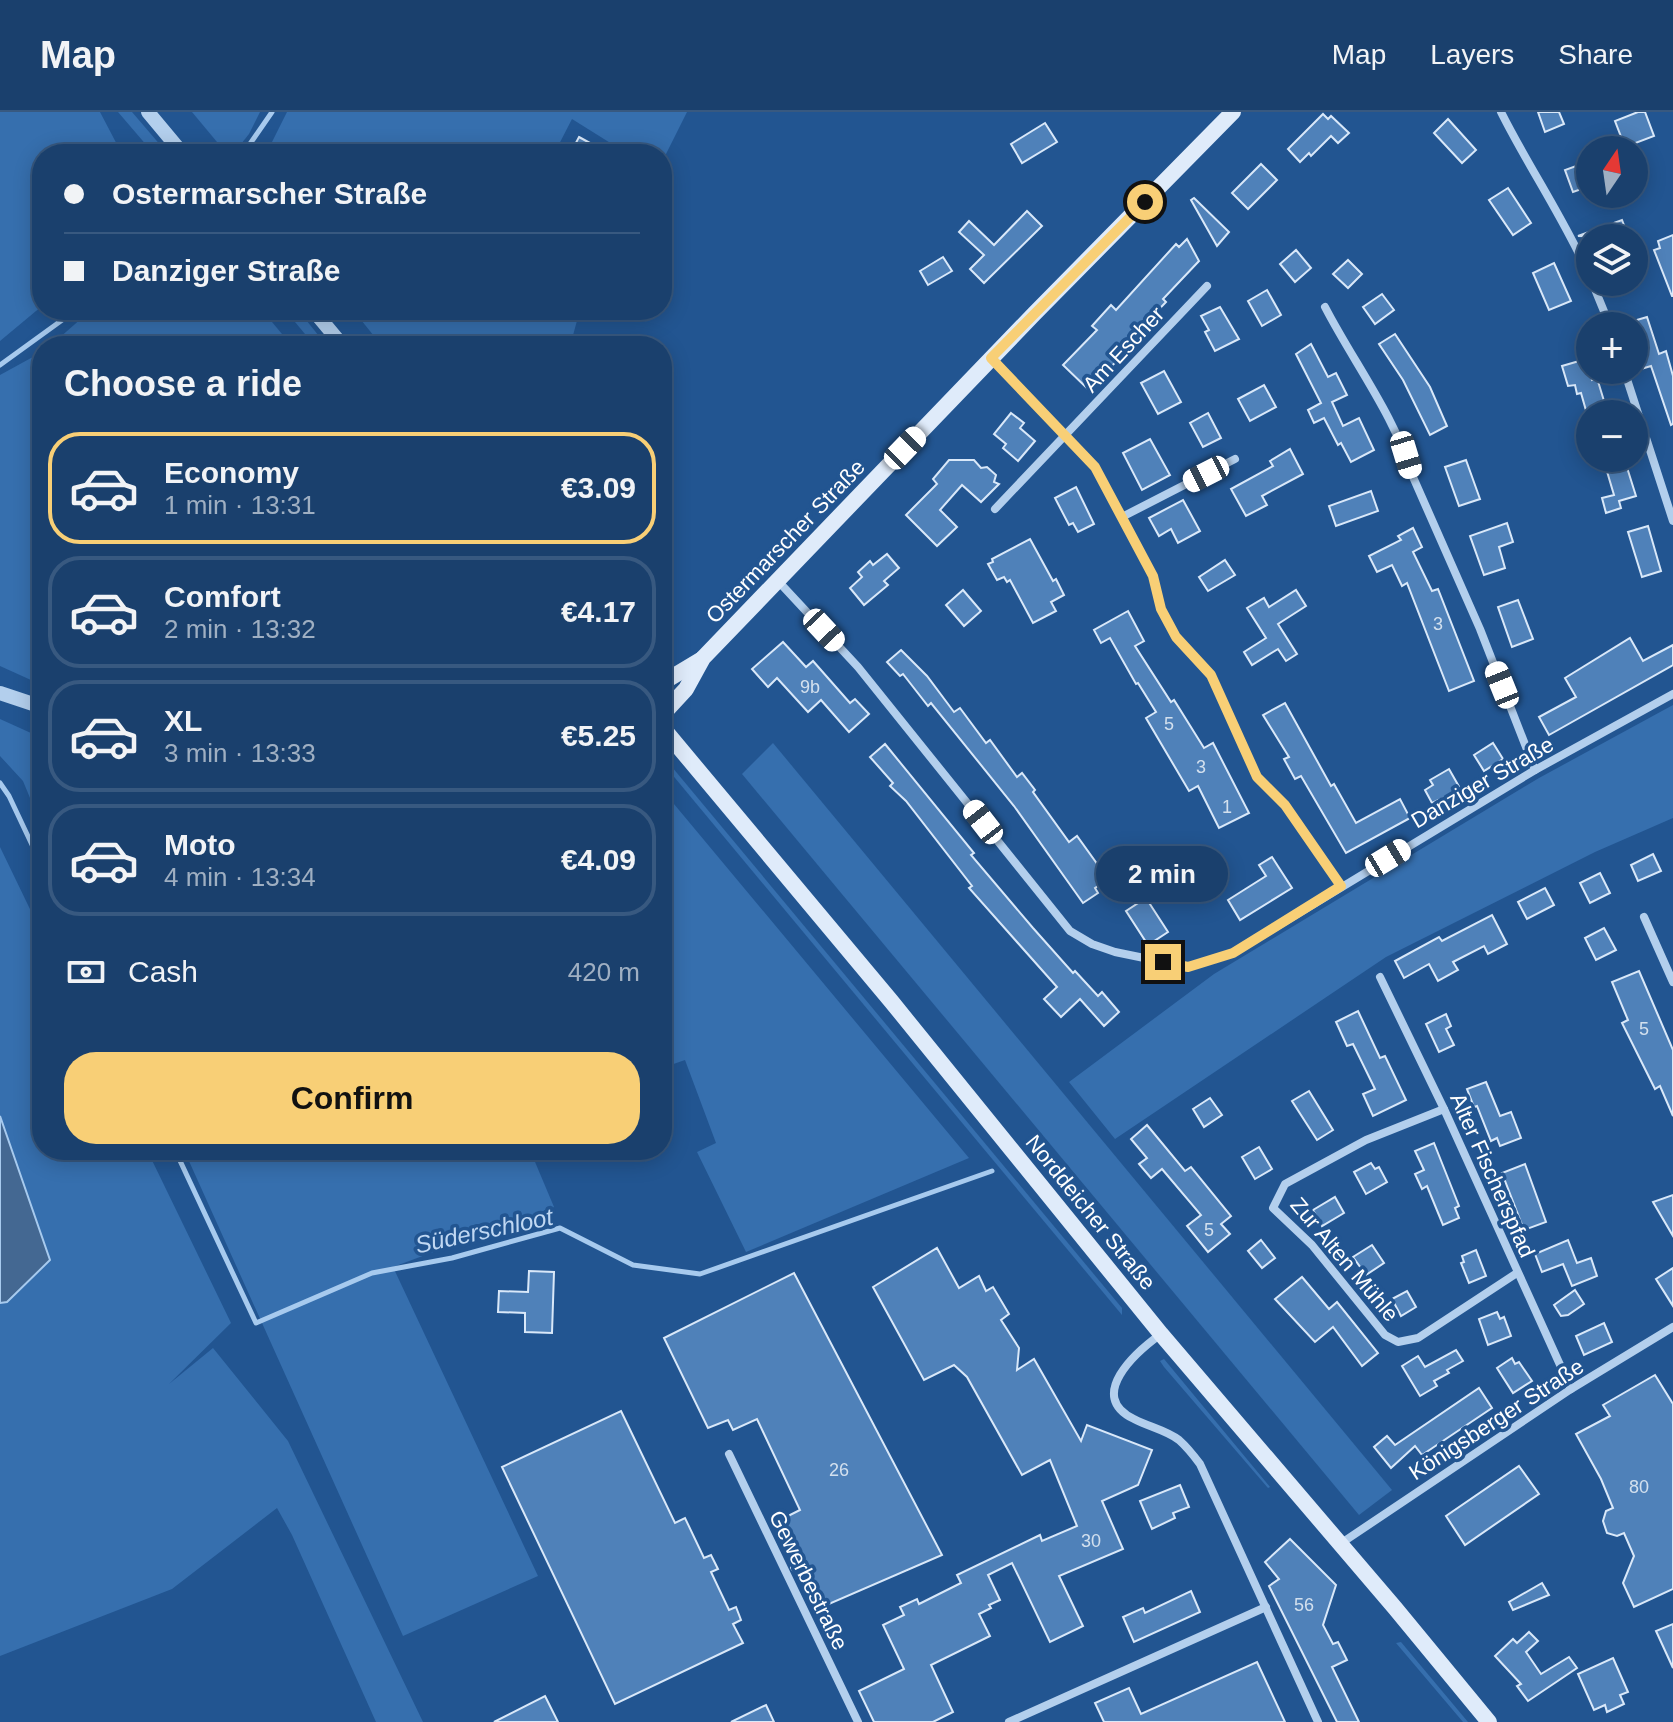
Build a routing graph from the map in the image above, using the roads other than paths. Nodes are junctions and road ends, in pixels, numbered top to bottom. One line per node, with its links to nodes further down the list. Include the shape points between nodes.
1 (148, 112): 4 (street)
2 (1233, 112): 10 (main road, Ostermarscher Straße)
3 (1501, 112): 5 (street)
4 (175, 144)
5 (1576, 244)
6 (1207, 286): 12 (street, Am Escher)
7 (1325, 307): 25 (street, via 1406,455)
8 (321, 320): 9 (street)
9 (335, 336)
10 (991, 358): 12 (street); 17 (main road, Ostermarscher Straße)
11 (1629, 384): 16 (street)
12 (1066, 436): 14 (street, Am Escher); 15 (street, via 1095,467)
13 (1235, 459): 15 (street)
14 (995, 509)
15 (1122, 517): 26 (street, via 1153,576 1161,609 1176,637 1211,675 1257,777 1285,805)
16 (1673, 521)
17 (778, 580): 18 (main road, Ostermarscher Straße); 26 (street, Danziger Straße, via 868,679 1070,931 1092,944 1188,967 1233,953)
18 (703, 658): 19 (main road, Ostermarscher Straße); 23 (main road, Ostermarscher Straße)
19 (672, 677)
20 (0, 693): 22 (street)
21 (1673, 694): 25 (street, Danziger Straße)
22 (32, 704)
23 (672, 704)
24 (672, 739): 33 (main road, Norddeicher Straße)
25 (1535, 770): 26 (street, Danziger Straße)
26 (1341, 886)
27 (1644, 917): 29 (street)
28 (1380, 977): 30 (street, Alter Fischerspfad)
29 (1673, 982)
30 (1444, 1109): 31 (street, Alter Fischerspfad); 31 (street, Zur Alten Mühle, via 1366,1140 1285,1184 1273,1208 1312,1245 1385,1335 1398,1342 1418,1338)
31 (1517, 1273): 34 (street, Alter Fischerspfad)
32 (1673, 1327): 34 (street, Königsberger Straße)
33 (1161, 1334): 36 (main road, Norddeicher Straße); 37 (street, via 1125,1366 1115,1381 1114,1399 1121,1412 1182,1442 1200,1464)
34 (1571, 1389): 36 (street, Königsberger Straße)
35 (729, 1454): 38 (street, Gewerbestraße)
36 (1340, 1544): 41 (main road, Norddeicher Straße)
37 (1266, 1607): 39 (street); 40 (street)
38 (858, 1722)
39 (1009, 1722)
40 (1318, 1722)
41 (1489, 1722)

